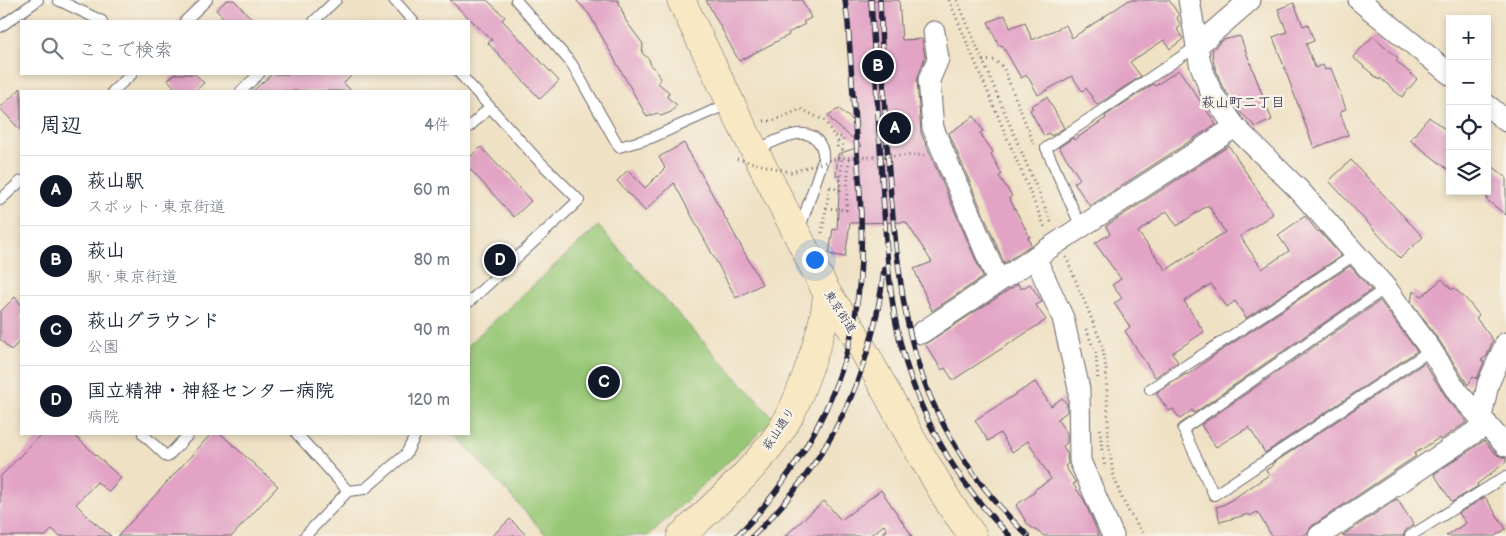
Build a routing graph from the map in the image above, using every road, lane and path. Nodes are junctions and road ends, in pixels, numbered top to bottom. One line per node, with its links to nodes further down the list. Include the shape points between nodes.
1 (38, 0): 15 (lane)
2 (58, 0): 11 (lane)
3 (207, 0): 12 (lane)
4 (336, 0): 13 (lane)
5 (394, 0): 14 (lane)
6 (516, 0): 25 (lane, via 572,64 619,147 651,138)
7 (681, 0): 25 (street, 東京街道)
8 (1189, 0): 17 (street)
9 (1250, 0): 17 (street)
10 (1359, 0): 19 (street)
11 (100, 20)
12 (186, 20)
13 (315, 20)
14 (412, 20)
15 (0, 27)
16 (934, 32): 48 (street, via 938,59 929,80 933,128)
17 (1197, 46): 30 (street, via 1211,92); 33 (lane)
18 (983, 61): 33 (path, via 994,60 1003,66)
19 (1446, 71)
20 (131, 75): 23 (lane)
21 (258, 75): 24 (lane)
22 (461, 75): 26 (lane)
23 (114, 90)
24 (242, 90)
25 (731, 103): 37 (street, 東京街道)
26 (490, 107): 29 (lane); 51 (lane, via 579,200)
27 (1491, 108): 28 (street)
28 (1506, 121)
29 (470, 126)
30 (1235, 127): 44 (street); 46 (street, via 1299,190)
31 (834, 134): 38 (path, via 843,138)
32 (883, 146): 36 (path)
33 (1041, 149): 35 (path); 44 (lane)
34 (924, 155): 36 (path, bridge)
35 (1023, 156)
36 (883, 157): 39 (path, bridge)
37 (746, 158): 38 (path, bridge, via 791,172); 45 (street, 東京街道); 45 (lane, via 797,133 805,132 820,143 823,160)
38 (843, 158): 39 (path, bridge); 41 (path, via 840,190)
39 (849, 158): 43 (path, via 846,210)
40 (20, 182): 42 (lane)
41 (830, 187)
42 (0, 200)
43 (826, 208)
44 (1081, 227): 47 (street)
45 (798, 233): 50 (street, 東京街道)
46 (1356, 254): 49 (street); 55 (lane)
47 (1035, 257): 48 (street); 67 (street, via 1063,318 1079,389 1080,461)
48 (998, 281): 52 (street)
49 (1386, 288): 54 (street); 54 (lane, via 1184,429 1214,494)
50 (827, 293): 65 (street, 萩山通り, via 822,327 803,385 788,418 745,474); 66 (street, 東京街道, via 852,329 950,504)
51 (470, 301)
52 (921, 333)
53 (1505, 347): 56 (street, via 1488,384)
54 (1431, 350): 56 (street, via 1458,393)
55 (1150, 389)
56 (1491, 422): 61 (street); 68 (street)
57 (144, 435): 58 (lane, via 167,457)
58 (188, 435)
59 (297, 435): 63 (lane)
60 (416, 435): 63 (lane, via 406,454 365,489)
61 (1506, 446)
62 (1506, 476): 69 (lane)
63 (348, 491): 64 (lane)
64 (305, 536)
65 (681, 536)
66 (973, 536)
67 (1112, 536)
68 (1320, 536)
69 (1410, 536)

